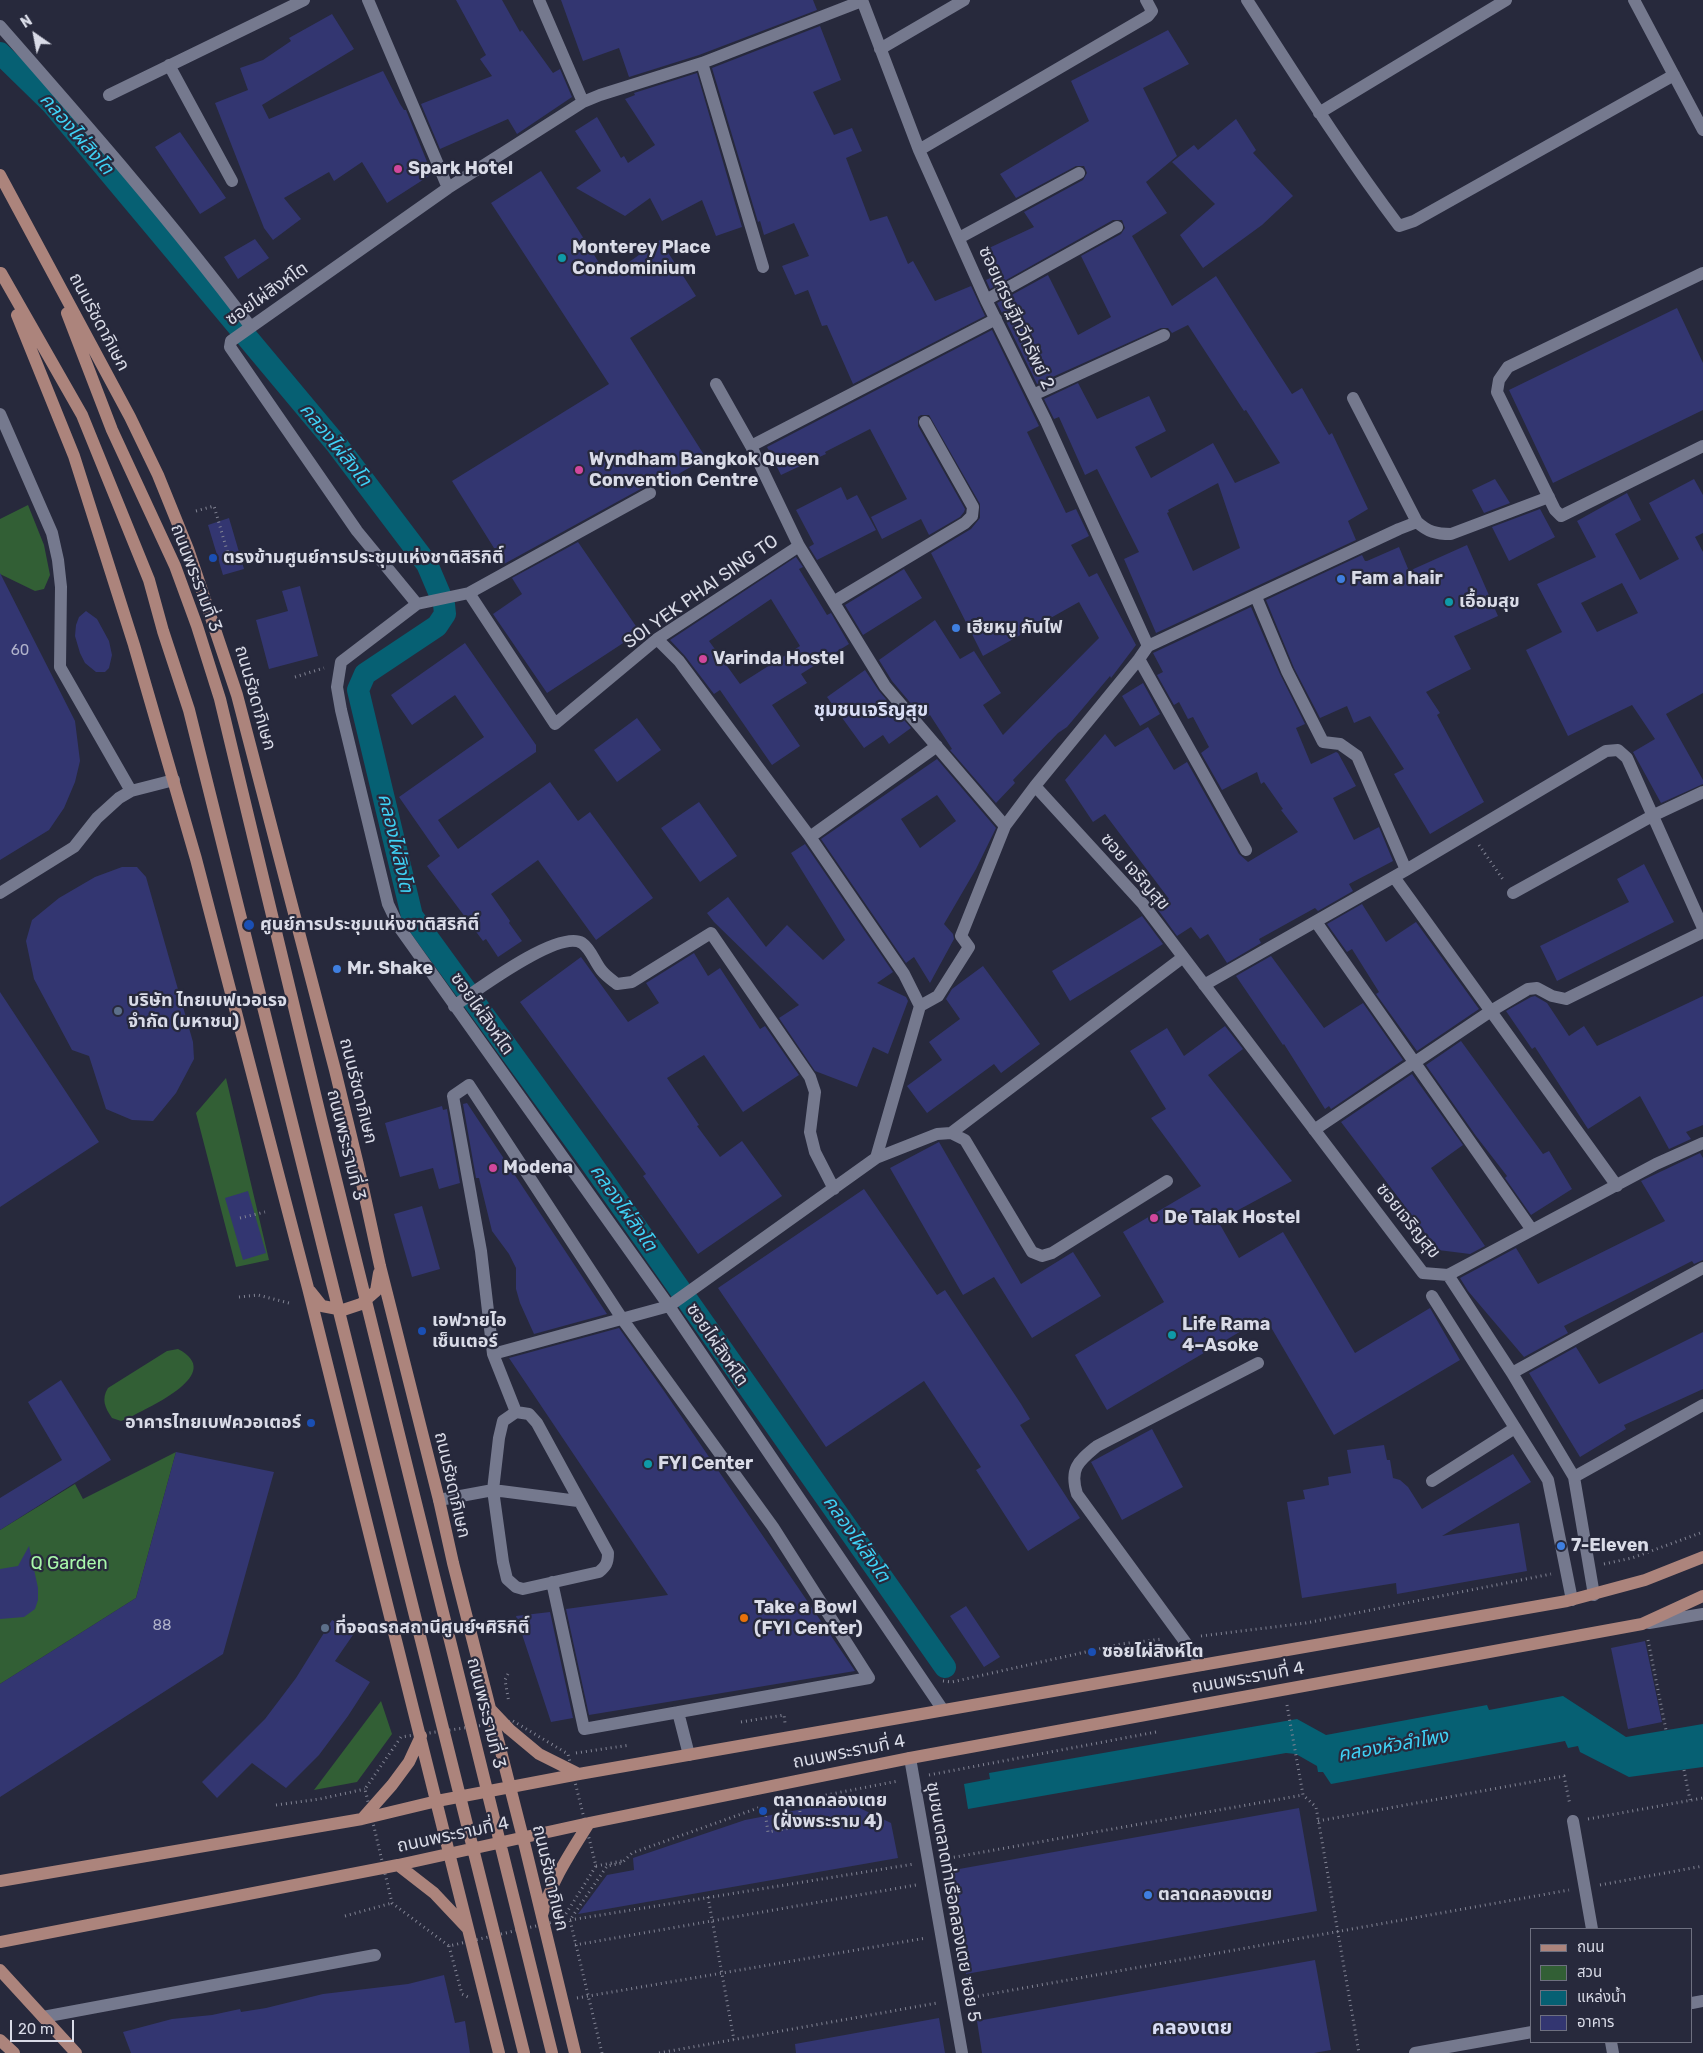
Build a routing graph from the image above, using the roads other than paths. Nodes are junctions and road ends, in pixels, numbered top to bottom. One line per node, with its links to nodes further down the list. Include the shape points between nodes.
1 (304, 0): 13 (street)
2 (368, 0): 23 (street)
3 (539, 0): 16 (street)
4 (862, 0): 11 (street, ซอยเศรษฐีทวีทรัพย์ 2); 12 (street, ซอยไผ่สิงห์โต)
5 (964, 0): 11 (street)
6 (1146, 0): 19 (street, via 1152,11 1148,16)
7 (1247, 0): 17 (street)
8 (1506, 0): 17 (street)
9 (1634, 0): 14 (street)
10 (0, 26): 32 (street, via 110,150)
11 (880, 49): 19 (street, ซอยเศรษฐีทวีทรัพย์ 2)
12 (702, 63): 16 (street, ซอยไผ่สิงห์โต); 27 (street)
13 (169, 66): 15 (street); 22 (street)
14 (1674, 75): 17 (street, via 1414,221 1398,226); 18 (street)
15 (109, 95)
16 (583, 102): 23 (street, ซอยไผ่สิงห์โต)
17 (1319, 113)
18 (1703, 130)
19 (919, 150): 25 (street, ซอยเศรษฐีทวีทรัพย์ 2)
20 (1079, 173): 25 (street)
21 (0, 175): 26 (main road, ถนนรัชดาภิเษก)
22 (232, 181)
23 (448, 188): 32 (street, ซอยไผ่สิงห์โต)
24 (1117, 227): 30 (street)
25 (959, 238): 30 (street, ซอยเศรษฐีทวีทรัพย์ 2)
26 (49, 264): 81 (main road, ถนนรัชดาภิเษก, via 158,475 216,628 247,726 335,1070); 134 (main road, ถนนพระรามที่ 3, via 112,430 175,566 198,626 220,699)
27 (763, 267)
28 (1703, 272): 42 (street, via 1508,367 1499,380 1497,392)
29 (0, 273): 53 (main road, via 74,456); 133 (main road, via 82,415 149,580 189,710)
30 (986, 300): 31 (street, ซอยเศรษฐีทวีทรัพย์ 2)
31 (996, 319): 35 (street, ซอยเศรษฐีทวีทรัพย์ 2); 39 (street)
32 (250, 326): 48 (street, ซอยไผ่สิงห์โต, via 231,341 230,347 357,531)
33 (1164, 335): 35 (street)
34 (716, 384): 39 (street)
35 (1033, 395): 50 (street, ซอยเศรษฐีทวีทรัพย์ 2)
36 (1353, 398): 43 (street)
37 (0, 414): 55 (street, via 52,533 61,586 60,667)
38 (925, 422): 47 (street, via 973,507 972,516)
39 (751, 446): 44 (street)
40 (1703, 446): 42 (street, via 1561,516)
41 (650, 493): 45 (street)
42 (1549, 497): 43 (street, via 1451,534 1436,534)
43 (1417, 522): 46 (street)
44 (799, 546): 47 (street); 49 (street, SOI YEK PHAI SING TO)
45 (464, 594): 48 (street); 49 (street, SOI YEK PHAI SING TO, via 555,724)
46 (1256, 597): 50 (street); 61 (street, via 1323,742 1340,744 1357,756)
47 (835, 601): 52 (street, via 885,686)
48 (424, 603): 69 (street, ซอยไผ่สิงห์โต, via 341,662 337,687 388,904 399,926)
49 (657, 639): 59 (street, via 679,661)
50 (1148, 646): 51 (street)
51 (1139, 659): 54 (street); 60 (street)
52 (937, 746): 58 (street); 59 (street)
53 (174, 780): 55 (street); 84 (main road)
54 (1035, 786): 58 (street); 67 (street, ซอย เจริญสุข, via 1143,904)
55 (131, 791): 63 (street, via 109,807 74,847)
56 (1703, 792): 57 (street)
57 (1652, 816): 61 (street, via 1627,758 1618,750 1606,751); 64 (street); 66 (street)
58 (1005, 826): 70 (street, via 961,936 969,947 938,996)
59 (810, 837): 70 (street, via 904,974)
60 (1246, 850)
61 (1406, 870): 62 (street)
62 (1394, 877): 65 (street); 71 (street)
63 (0, 893)
64 (1512, 893)
65 (1316, 922): 68 (street); 72 (street)
66 (1703, 930): 71 (street, via 1566,999 1537,988 1528,989)
67 (1182, 958): 68 (street, ซอย เจริญสุข); 74 (street)
68 (1204, 985): 73 (street, ซอยเจริญสุข)
69 (459, 1003): 79 (street, via 531,956 561,942 574,940 584,944 602,971 617,984 632,982 711,933 810,1077 815,1092 810,1132 815,1152); 86 (street, ซอยไผ่สิงห์โต)
70 (920, 1006): 76 (street)
71 (1491, 1011): 72 (street); 78 (street)
72 (1416, 1062): 73 (street); 80 (street)
73 (1314, 1130): 83 (street, ซอยเจริญสุข, via 1422,1273)
74 (951, 1133): 76 (street, via 937,1134); 77 (street, via 965,1140 1032,1252 1042,1256 1052,1253)
75 (1703, 1143): 78 (street)
76 (876, 1158): 79 (street)
77 (1167, 1181)
78 (1617, 1186): 80 (street)
79 (834, 1189): 86 (street)
80 (1532, 1230): 83 (street)
81 (380, 1266): 84 (main road, via 376,1292 361,1304 343,1310 322,1306); 97 (main road, ถนนรัชดาภิเษก)
82 (1703, 1268): 90 (street)
83 (1448, 1275): 90 (street, ซอยเจริญสุข)
84 (308, 1288): 110 (main road)
85 (1432, 1296): 93 (street)
86 (674, 1303): 87 (street); 108 (street, ซอยไผ่สิงห์โต)
87 (623, 1320): 88 (street); 88 (street, via 468,1084 453,1096 481,1250); 109 (street, via 773,1527 869,1678)
88 (493, 1354): 92 (street)
89 (1258, 1363): 106 (street, via 1097,1446 1077,1463 1073,1482 1077,1494)
90 (1512, 1373): 94 (street, ซอยเจริญสุข)
91 (1703, 1405): 94 (street)
92 (516, 1412): 96 (street, via 503,1422); 98 (street, via 529,1414 537,1423)
93 (1515, 1428): 95 (street); 103 (street, via 1548,1480)
94 (1574, 1477): 101 (street, ซอยเจริญสุข)
95 (1432, 1481)
96 (493, 1490): 97 (street); 98 (street); 100 (street, via 507,1579 523,1589)
97 (439, 1500): 107 (main road, ถนนรัชดาภิเษก)
98 (578, 1500): 100 (street, via 608,1553 608,1561 599,1572)
99 (1703, 1557): 101 (main road, ถนนพระรามที่ 4, via 1645,1580)
100 (552, 1582): 109 (street, via 584,1729)
101 (1594, 1595): 103 (main road, ถนนพระรามที่ 4)
102 (1703, 1596): 105 (main road, ถนนพระรามที่ 4)
103 (1572, 1600): 106 (main road, ถนนพระรามที่ 4)
104 (1703, 1614): 105 (street)
105 (1642, 1624): 112 (main road, ถนนพระรามที่ 4)
106 (1202, 1665): 108 (main road, ถนนพระรามที่ 4)
107 (490, 1710): 113 (main road, via 538,1754); 114 (main road, ถนนรัชดาภิเษก)
108 (943, 1710): 111 (main road, ถนนพระรามที่ 4)
109 (678, 1712): 111 (street)
110 (421, 1736): 115 (main road); 116 (main road, via 409,1762)
111 (689, 1755): 113 (main road, ถนนพระรามที่ 4)
112 (910, 1758): 118 (main road, ถนนพระรามที่ 4); 136 (street, ชุมชนตลาดท่าเรือคลองเตย ซอย 5)
113 (579, 1774): 114 (main road, ถนนพระรามที่ 4)
114 (510, 1788): 115 (main road, ถนนพระรามที่ 4); 119 (main road, ถนนรัชดาภิเษก)
115 (437, 1801): 116 (main road, ถนนพระรามที่ 4); 120 (main road)
116 (362, 1819): 122 (main road, ถนนพระรามที่ 4)
117 (1573, 1821): 124 (street)
118 (589, 1822): 119 (main road, ถนนพระรามที่ 4); 123 (main road, via 557,1877)
119 (523, 1838): 120 (main road, ถนนพระรามที่ 4); 123 (main road, ถนนรัชดาภิเษก)
120 (449, 1853): 121 (main road, ถนนพระรามที่ 4); 125 (main road)
121 (398, 1865): 125 (main road, via 440,1899); 126 (main road, ถนนพระรามที่ 4)
122 (0, 1881)
123 (541, 1918): 135 (main road, ถนนรัชดาภิเษก)
124 (1592, 1928)
125 (469, 1930): 132 (main road)
126 (0, 1942)
127 (375, 1955): 129 (street)
128 (0, 1970): 129 (main road)
129 (43, 2017): 131 (main road)
130 (1530, 2032): 137 (street)
131 (76, 2053)
132 (499, 2053)
133 (524, 2053)
134 (552, 2053)
135 (575, 2053)
136 (962, 2053)
137 (1415, 2053)

